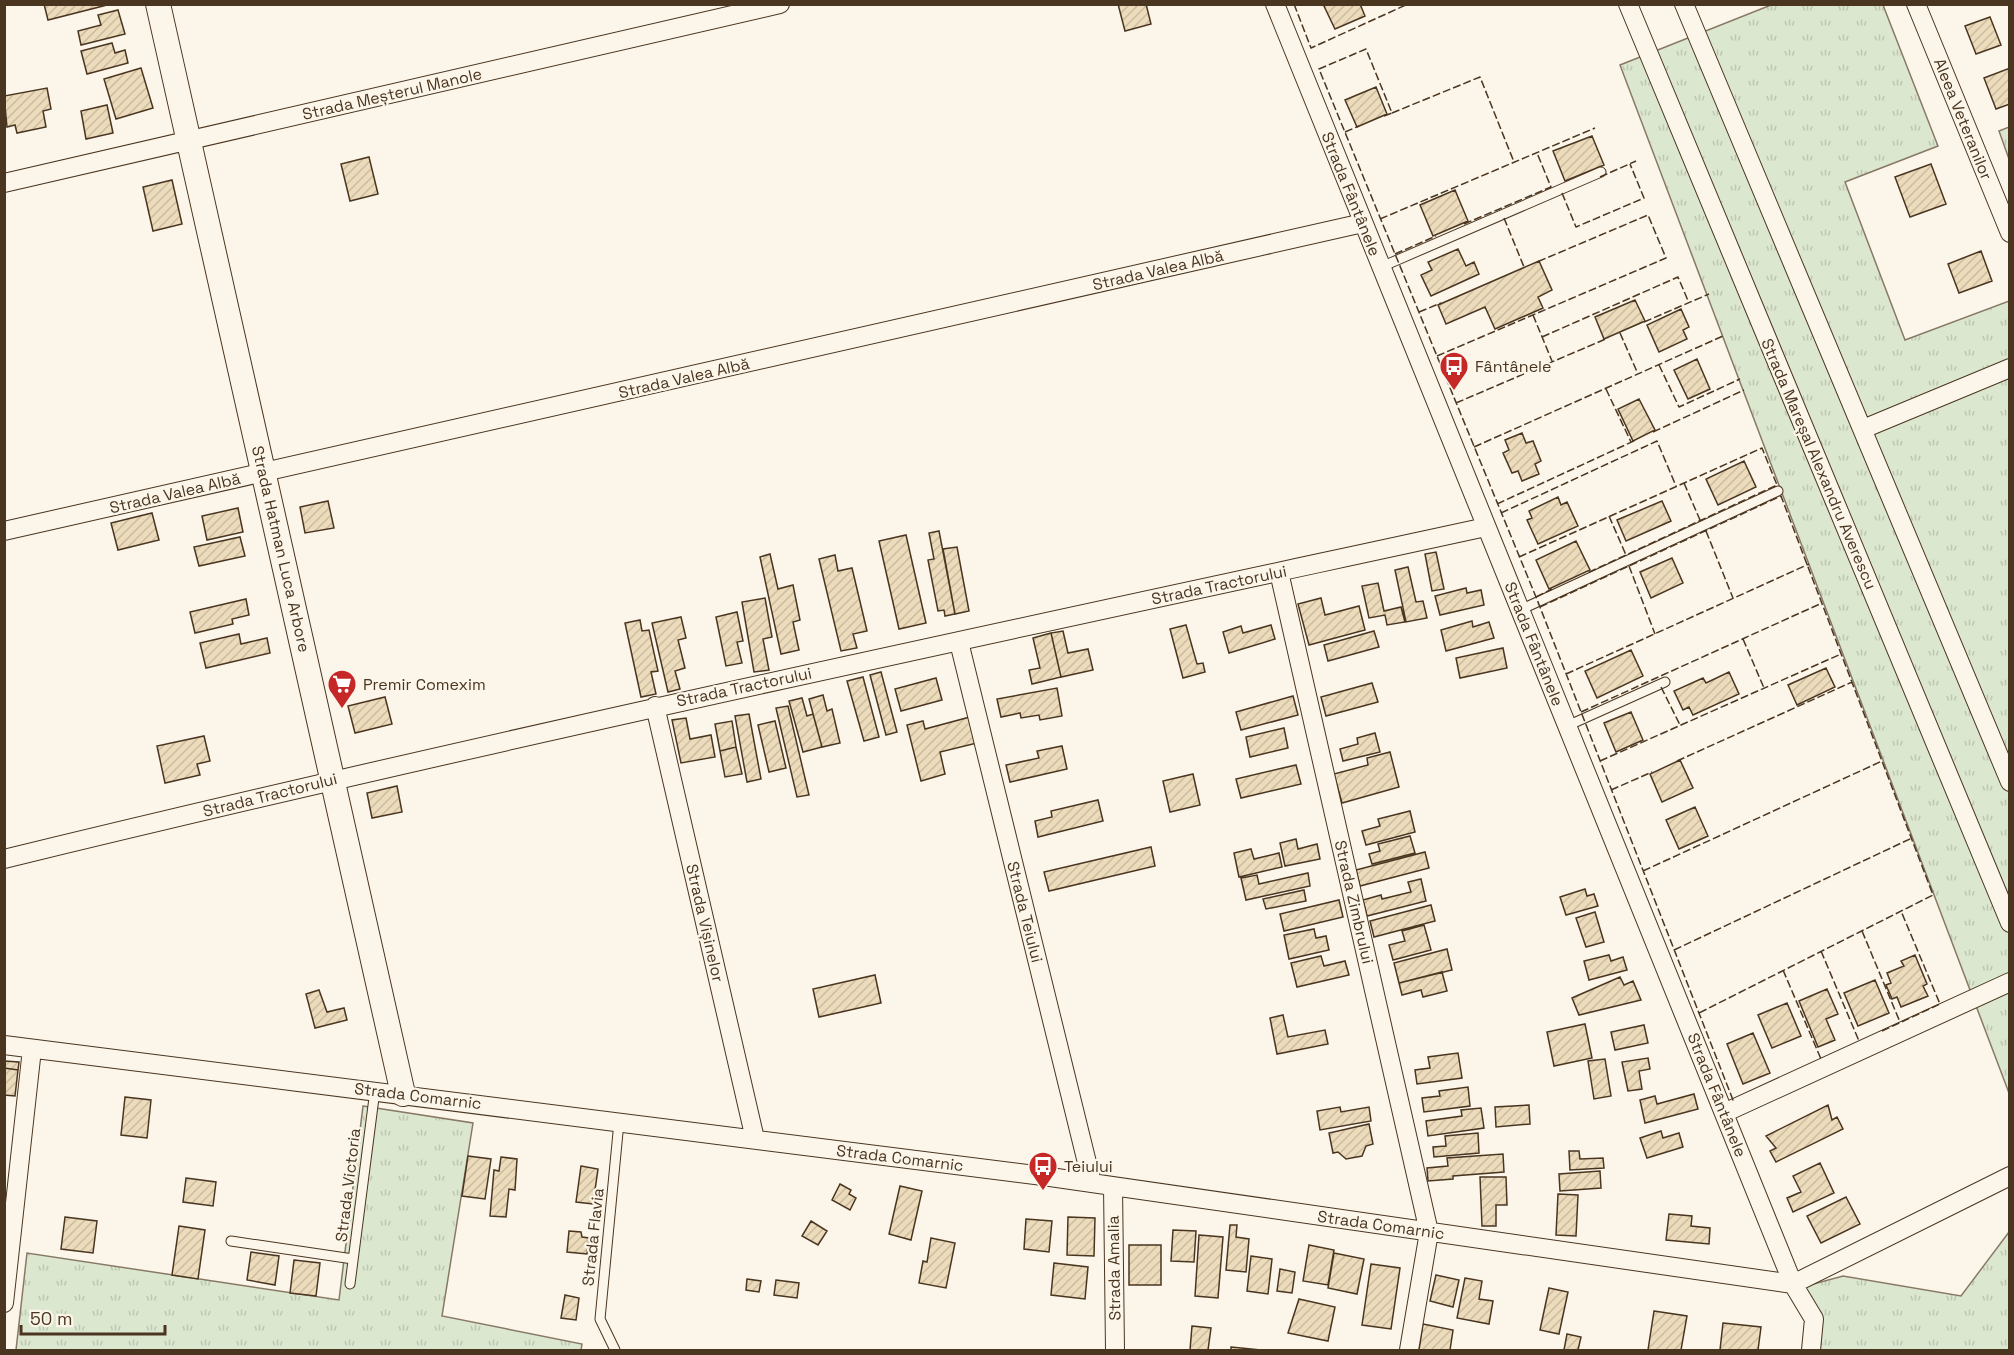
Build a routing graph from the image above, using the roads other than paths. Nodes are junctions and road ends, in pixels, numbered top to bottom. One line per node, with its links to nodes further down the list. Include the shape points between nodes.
1 (158, 4): 7 (street, Strada Hatman Luca Arbore)
2 (780, 4): 7 (street, Strada Meșterul Manole)
3 (1275, 4): 10 (street, Strada Fântânele)
4 (1628, 4): 28 (street, Strada Mareșal Alexandru Averescu)
5 (1684, 4): 14 (street)
6 (1916, 4): 11 (street, Aleea Veteranilor)
7 (189, 141): 9 (street, Strada Meșterul Manole); 15 (street, Strada Hatman Luca Arbore)
8 (1601, 172): 12 (lane)
9 (4, 183)
10 (1363, 223): 12 (street, Strada Fântânele); 15 (street, Strada Valea Albă)
11 (2010, 233)
12 (1381, 267): 17 (street, Strada Fântânele)
13 (2010, 368): 14 (street)
14 (1863, 429): 26 (street)
15 (263, 473): 18 (street, Strada Valea Albă); 25 (street, Strada Hatman Luca Arbore)
16 (1778, 491): 20 (lane)
17 (1486, 527): 19 (street, Strada Tractorului); 20 (street, Strada Fântânele)
18 (4, 531)
19 (1279, 572): 21 (street, Strada Tractorului); 41 (street, Strada Zimbrului)
20 (1520, 610): 24 (street, Strada Fântânele)
21 (959, 642): 23 (street, Strada Tractorului); 38 (street, Strada Teiului)
22 (1665, 682): 24 (lane)
23 (655, 706): 25 (street, Strada Tractorului); 36 (street, Strada Vișinelor)
24 (1567, 726): 34 (street, Strada Fântânele)
25 (333, 779): 27 (street, Strada Tractorului); 33 (street, Strada Hatman Luca Arbore)
26 (2010, 782)
27 (4, 859)
28 (2010, 923)
29 (2010, 982): 34 (street)
30 (4, 1045): 31 (street, Strada Comarnic)
31 (32, 1049): 32 (street, Strada Comarnic); 40 (street)
32 (375, 1090): 33 (street, Strada Comarnic); 43 (lane, Strada Victoria)
33 (403, 1094): 35 (street, Strada Comarnic)
34 (1724, 1113): 45 (street, Strada Fântânele)
35 (619, 1122): 36 (street, Strada Comarnic); 47 (lane, Strada Flavia, via 600,1320)
36 (755, 1139): 38 (street, Strada Comarnic)
37 (2010, 1176): 45 (street)
38 (1092, 1183): 39 (street, Strada Comarnic)
39 (1113, 1186): 41 (street, Strada Comarnic); 48 (street, Strada Amalia)
40 (9, 1216): 46 (street)
41 (1429, 1232): 45 (street, Strada Comarnic); 49 (street)
42 (231, 1241): 43 (lane)
43 (354, 1259): 44 (lane, Strada Victoria)
44 (350, 1284)
45 (1793, 1284): 50 (street, Strada Fântânele, via 1814,1319)
46 (4, 1302)
47 (615, 1350)
48 (1115, 1350)
49 (1409, 1350)
50 (1812, 1350)

